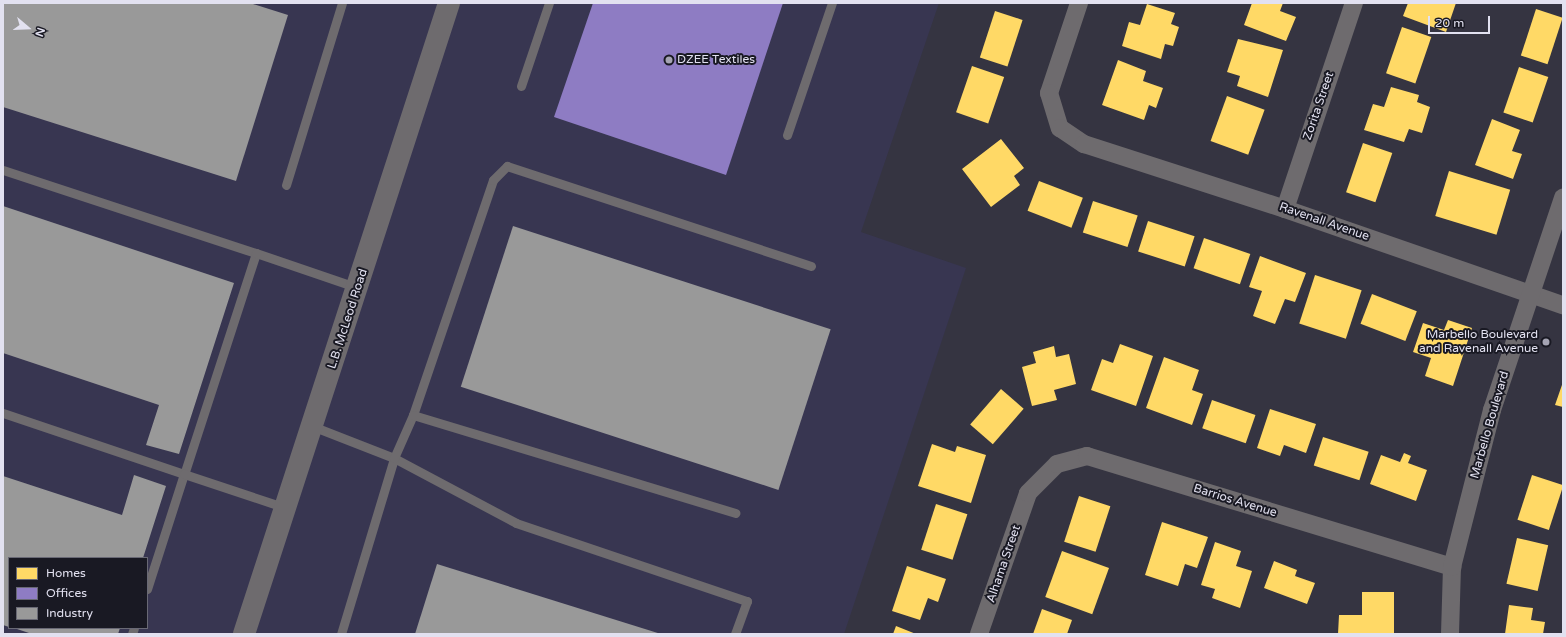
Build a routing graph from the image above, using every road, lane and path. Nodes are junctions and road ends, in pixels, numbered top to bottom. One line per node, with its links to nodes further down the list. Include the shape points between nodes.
1 (342, 3): 10 (lane)
2 (449, 3): 15 (street, L.B. McLeod Road)
3 (549, 3): 7 (lane)
4 (832, 3): 8 (lane)
5 (1079, 3): 12 (street, Ravenall Avenue, via 1049,94 1060,128 1084,144)
6 (1354, 3): 12 (street, Zorita Street)
7 (521, 86)
8 (787, 135)
9 (3, 170): 13 (lane)
10 (286, 185)
11 (1563, 198): 16 (street, Marbello Boulevard)
12 (1285, 208): 16 (street, Ravenall Avenue)
13 (256, 253): 15 (lane); 22 (lane)
14 (811, 266): 19 (lane, via 507,166 493,180)
15 (358, 288): 20 (street, L.B. McLeod Road)
16 (1531, 293): 17 (street, Ravenall Avenue); 26 (street, Marbello Boulevard, via 1492,410)
17 (1563, 305)
18 (3, 413): 22 (lane)
19 (413, 415): 21 (lane); 25 (lane)
20 (312, 426): 21 (lane); 24 (street, L.B. McLeod Road)
21 (394, 458): 29 (lane); 30 (lane, via 516,524 747,601)
22 (184, 474): 24 (lane); 27 (lane)
23 (1028, 493): 26 (street, Barrios Avenue, via 1057,464 1087,456); 31 (street, Alhama Street)
24 (286, 508): 28 (street, L.B. McLeod Road)
25 (735, 513)
26 (1452, 567): 32 (street, Marbello Boulevard)
27 (148, 586)
28 (244, 634)
29 (341, 634)
30 (735, 634)
31 (979, 634)
32 (1450, 634)

